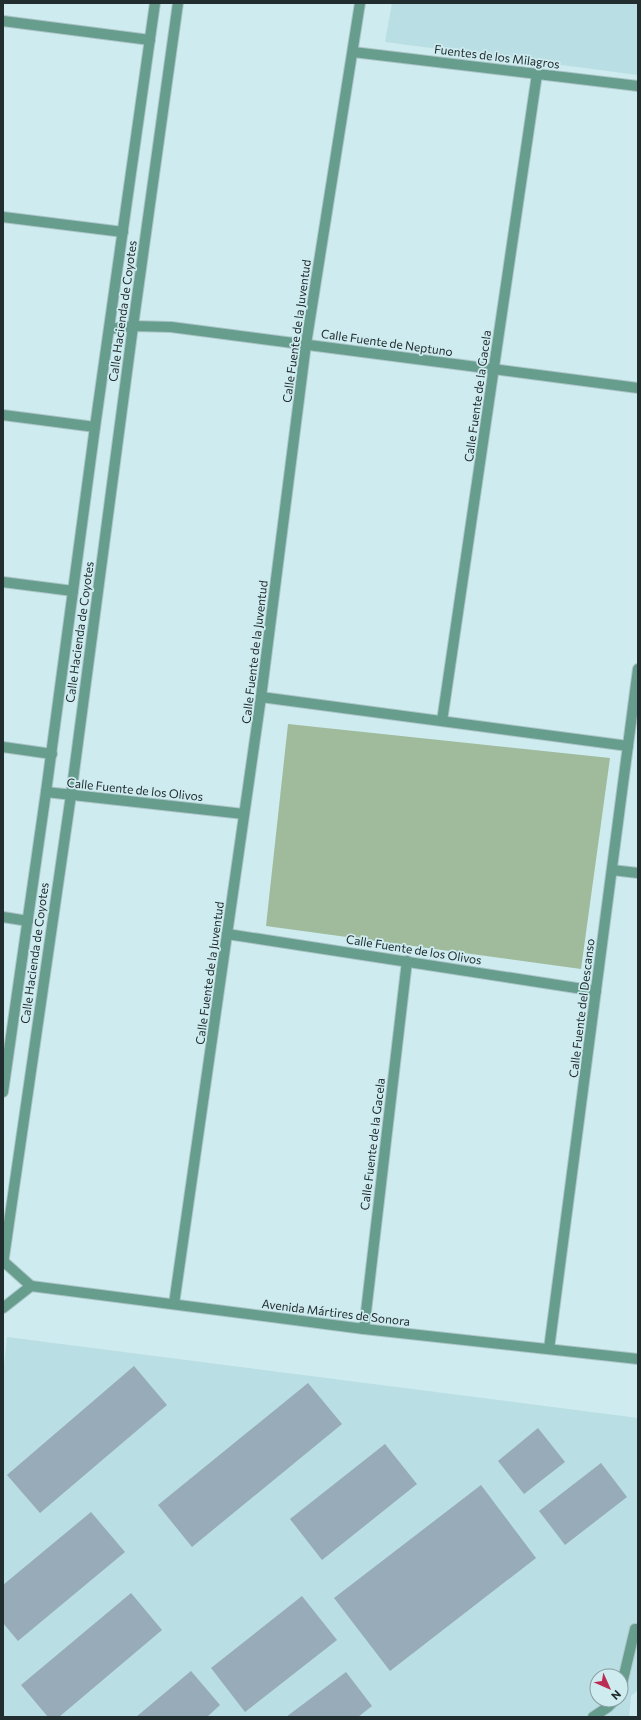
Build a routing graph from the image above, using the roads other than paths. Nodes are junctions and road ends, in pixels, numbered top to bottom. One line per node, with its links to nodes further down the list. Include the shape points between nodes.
1 (155, 3): 5 (street, Calle Hacienda de Coyotes)
2 (178, 3): 11 (street, Calle Hacienda de Coyotes)
3 (360, 3): 6 (street, Calle Fuente de la Juventud)
4 (3, 21): 5 (street)
5 (150, 40): 10 (street, Calle Hacienda de Coyotes)
6 (354, 52): 7 (street, Fuentes de los Milagros); 13 (street, Calle Fuente de la Juventud)
7 (537, 74): 8 (street, Fuentes de los Milagros); 14 (street, Calle Fuente de la Gacela)
8 (638, 86)
9 (3, 217): 10 (street)
10 (123, 232): 12 (street, Calle Hacienda de Coyotes)
11 (133, 326): 12 (street, Calle Fuente de Neptuno); 13 (street, Calle Fuente de Neptuno, via 171,327); 27 (street, Calle Hacienda de Coyotes)
12 (109, 329): 17 (street, Calle Hacienda de Coyotes)
13 (306, 344): 14 (street, Calle Fuente de Neptuno); 21 (street, Calle Fuente de la Juventud)
14 (494, 370): 15 (street, Calle Fuente de Neptuno); 22 (street, Calle Fuente de la Gacela)
15 (638, 388)
16 (3, 415): 17 (street)
17 (95, 427): 19 (street, Calle Hacienda de Coyotes)
18 (3, 582): 19 (street)
19 (73, 591): 25 (street, Calle Hacienda de Coyotes)
20 (638, 669): 23 (street, Calle Fuente del Descanso)
21 (261, 697): 22 (street); 28 (street, Calle Fuente de la Juventud)
22 (442, 721): 23 (street)
23 (628, 746): 29 (street, Calle Fuente del Descanso)
24 (3, 747): 25 (street)
25 (52, 754): 26 (street, Calle Hacienda de Coyotes)
26 (46, 792): 27 (street, Calle Fuente de los Olivos); 32 (street, Calle Hacienda de Coyotes)
27 (71, 795): 28 (street, Calle Fuente de los Olivos); 37 (street, Calle Hacienda de Coyotes)
28 (244, 814): 33 (street, Calle Fuente de la Juventud)
29 (612, 870): 30 (street); 35 (street, Calle Fuente del Descanso)
30 (638, 873)
31 (3, 917): 32 (street)
32 (28, 921): 36 (street, Calle Hacienda de Coyotes)
33 (227, 934): 34 (street, Calle Fuente de los Olivos); 39 (street, Calle Fuente de la Juventud)
34 (407, 961): 35 (street, Calle Fuente de los Olivos); 41 (street, Calle Fuente de la Gacela)
35 (596, 991): 42 (street, Calle Fuente del Descanso)
36 (3, 1087)
37 (3, 1262): 38 (street)
38 (31, 1286): 39 (street, Avenida Mártires de Sonora); 40 (street)
39 (174, 1304): 41 (street, Avenida Mártires de Sonora)
40 (3, 1308)
41 (364, 1329): 42 (street, Avenida Mártires de Sonora)
42 (549, 1349): 43 (street, Avenida Mártires de Sonora)
43 (638, 1359)
44 (638, 1629): 45 (street, via 635,1629)
45 (626, 1668)
46 (606, 1708): 47 (street)
47 (593, 1717)

